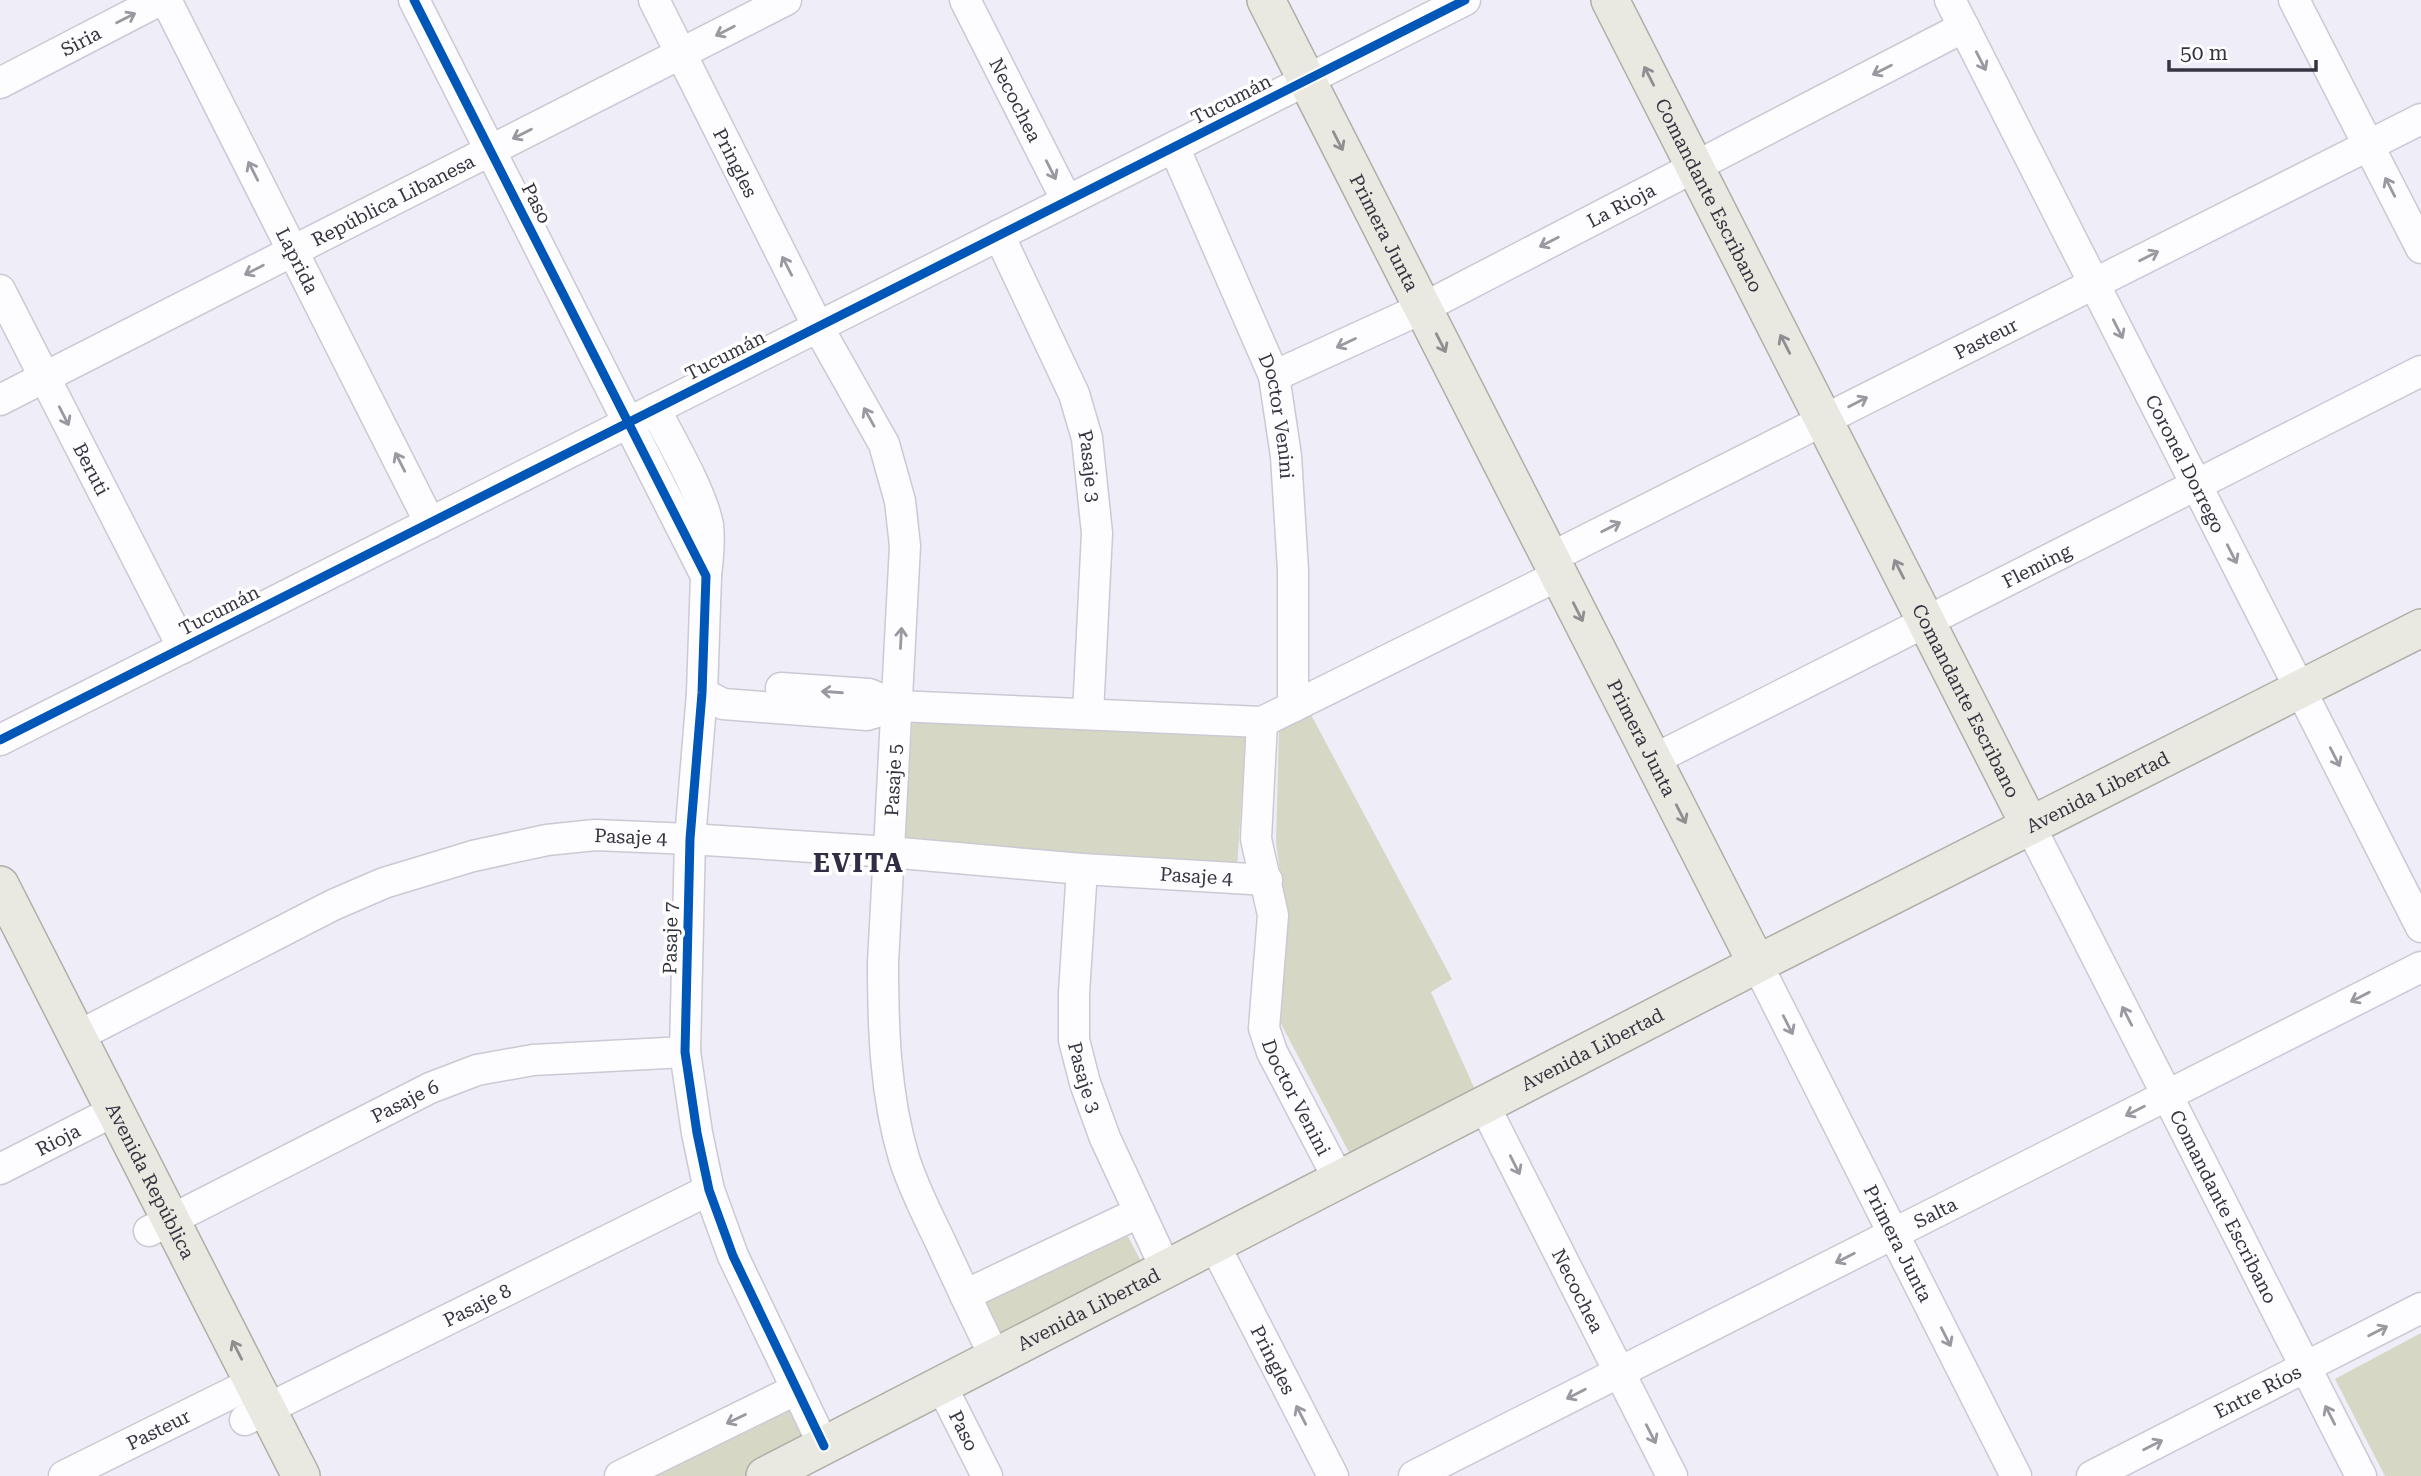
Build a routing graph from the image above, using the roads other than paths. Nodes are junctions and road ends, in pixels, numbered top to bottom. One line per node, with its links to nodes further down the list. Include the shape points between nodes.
1 (160, 0): 15 (street, Siria, one-way to 1)
2 (166, 0): 24 (street, Laprida, one-way to 2)
3 (414, 0): 19 (street, Paso)
4 (654, 0): 13 (street, Pringles)
5 (786, 0): 13 (street, República Libanesa, one-way to 13)
6 (965, 0): 21 (street, Necochea, one-way to 21)
7 (1266, 0): 14 (main road, Primera Junta)
8 (1465, 0): 14 (street, Tucumán)
9 (1611, 0): 20 (main road, Comandante Escribano, one-way to 9)
10 (1950, 0): 12 (street, Coronel Dorrego)
11 (2294, 0): 17 (street)
12 (1964, 27): 20 (street, La Rioja, one-way to 20); 25 (street, Coronel Dorrego, one-way to 25)
13 (681, 53): 19 (street, República Libanesa, one-way to 19); 28 (street, Pringles, one-way to 13)
14 (1307, 80): 18 (street, Tucumán); 27 (main road, Primera Junta, one-way to 27)
15 (0, 83)
16 (2421, 119): 17 (street, Pasteur)
17 (2369, 146): 23 (street, one-way to 17); 25 (street, Pasteur, one-way to 17)
18 (1174, 147): 21 (street, Tucumán); 30 (street, Doctor Venini)
19 (490, 150): 24 (street, República Libanesa); 33 (street, Paso)
20 (1695, 167): 27 (street, La Rioja, one-way to 27); 34 (main road, Comandante Escribano, one-way to 20)
21 (1066, 201): 22 (street, Tucumán)
22 (999, 235): 28 (street, Tucumán); 45 (street, Pasaje 3, via 1074,394 1087,438 1097,533)
23 (2421, 248)
24 (292, 251): 31 (street, República Libanesa, one-way to 31); 36 (street, Laprida, one-way to 24)
25 (2095, 284): 34 (street, Pasteur, one-way to 25); 35 (street, Coronel Dorrego, one-way to 35)
26 (0, 290): 31 (street, Beruti)
27 (1423, 308): 30 (street, La Rioja, one-way to 30); 37 (main road, Primera Junta, one-way to 37)
28 (818, 327): 33 (street, Tucumán); 43 (street, Pasaje 5, one-way to 28, via 905,546 900,501 884,444)
29 (2421, 371): 35 (street, Fleming)
30 (1274, 376): 44 (street, Doctor Venini, via 1286,456 1293,570)
31 (44, 377): 32 (street, República Libanesa); 40 (street, Beruti, one-way to 40)
32 (0, 400)
33 (642, 416): 36 (street, Tucumán); 42 (street, Pasaje 7, via 706,576)
34 (1824, 420): 37 (street, Pasteur, one-way to 34); 38 (main road, Comandante Escribano, one-way to 34)
35 (2197, 484): 38 (street, Fleming); 41 (street, Coronel Dorrego, one-way to 41)
36 (430, 523): 40 (street, Tucumán)
37 (1555, 566): 44 (street, Pasteur); 48 (main road, Primera Junta, one-way to 48)
38 (1926, 622): 48 (street, Fleming); 49 (main road, Comandante Escribano)
39 (2421, 628): 41 (main road, Avenida Libertad)
40 (183, 648): 47 (street, Tucumán)
41 (2301, 690): 49 (main road, Avenida Libertad); 55 (street, Coronel Dorrego, one-way to 55)
42 (702, 693): 43 (street, via 723,704 867,715); 50 (street, Pasaje 7)
43 (897, 706): 45 (street); 51 (street, Pasaje 5)
44 (1293, 707): 46 (street, Pasteur)
45 (1088, 715): 46 (street)
46 (1262, 722): 53 (street, Doctor Venini, via 1256,839)
47 (0, 740)
48 (1653, 760): 57 (main road, Primera Junta, one-way to 57)
49 (2030, 826): 57 (main road, Avenida Libertad); 61 (street, Comandante Escribano, one-way to 49)
50 (690, 839): 51 (street, Pasaje 4); 59 (street, Pasaje 4, via 595,835 547,840 472,856 384,883); 60 (street, Pasaje 7)
51 (889, 852): 52 (street, Pasaje 4); 72 (street, Pasaje 5, via 883,1020 894,1117 904,1159)
52 (1082, 869): 53 (street, Pasaje 4); 67 (street, Pasaje 3, via 1074,1040 1105,1138)
53 (1267, 880): 65 (street, Doctor Venini, via 1273,915 1264,1028)
54 (0, 886): 59 (main road, Avenida República)
55 (2421, 927)
56 (0, 935): 63 (main road, Avenida República)
57 (1757, 964): 62 (main road, Avenida Libertad); 69 (street, Primera Junta, one-way to 69)
58 (2421, 967): 61 (street, Salta, one-way to 61)
59 (78, 1036): 63 (main road, Avenida República)
60 (685, 1052): 66 (street, Pasaje 7); 68 (street, Pasaje 6, via 533,1060 477,1070 430,1088)
61 (2167, 1095): 69 (street, Salta, one-way to 69); 75 (street, Comandante Escribano)
62 (1484, 1105): 65 (main road, Avenida Libertad); 76 (street, Necochea, one-way to 76)
63 (105, 1116): 64 (street, Rioja); 68 (main road, Avenida República)
64 (0, 1169)
65 (1339, 1180): 70 (main road, Avenida Libertad)
66 (709, 1190): 78 (street, Pasaje 7, via 733,1256); 79 (street, Pasaje 8)
67 (1138, 1213): 71 (street, Pasaje 3); 72 (street)
68 (160, 1226): 79 (main road, Avenida República)
69 (1894, 1233): 76 (street, Salta, one-way to 76); 90 (street, Primera Junta, one-way to 90)
70 (1214, 1244): 71 (main road, Avenida Libertad); 87 (street, Pringles, one-way to 70)
71 (1166, 1269): 74 (main road, Avenida Libertad)
72 (965, 1295): 74 (street, Pasaje 5)
73 (2421, 1308): 75 (street, Entre Ríos, one-way to 73)
74 (995, 1357): 77 (main road, Avenida Libertad)
75 (2306, 1367): 91 (street, Entre Ríos, one-way to 75); 92 (street, Comandante Escribano, one-way to 75)
76 (1619, 1372): 88 (street, Salta, one-way to 88); 89 (street, Necochea, one-way to 89)
77 (941, 1385): 80 (main road, Avenida Libertad); 86 (street, Paso)
78 (797, 1389): 80 (street, Pasaje 7); 84 (street, one-way to 84)
79 (249, 1401): 81 (street, Pasteur); 82 (main road, Avenida República); 83 (main road, Avenida República)
80 (824, 1446): 85 (main road, Avenida Libertad)
81 (64, 1476)
82 (273, 1476)
83 (301, 1476)
84 (620, 1476)
85 (765, 1476)
86 (987, 1476)
87 (1333, 1476)
88 (1414, 1476)
89 (1672, 1476)
90 (2016, 1476)
91 (2092, 1476)
92 (2361, 1476)

